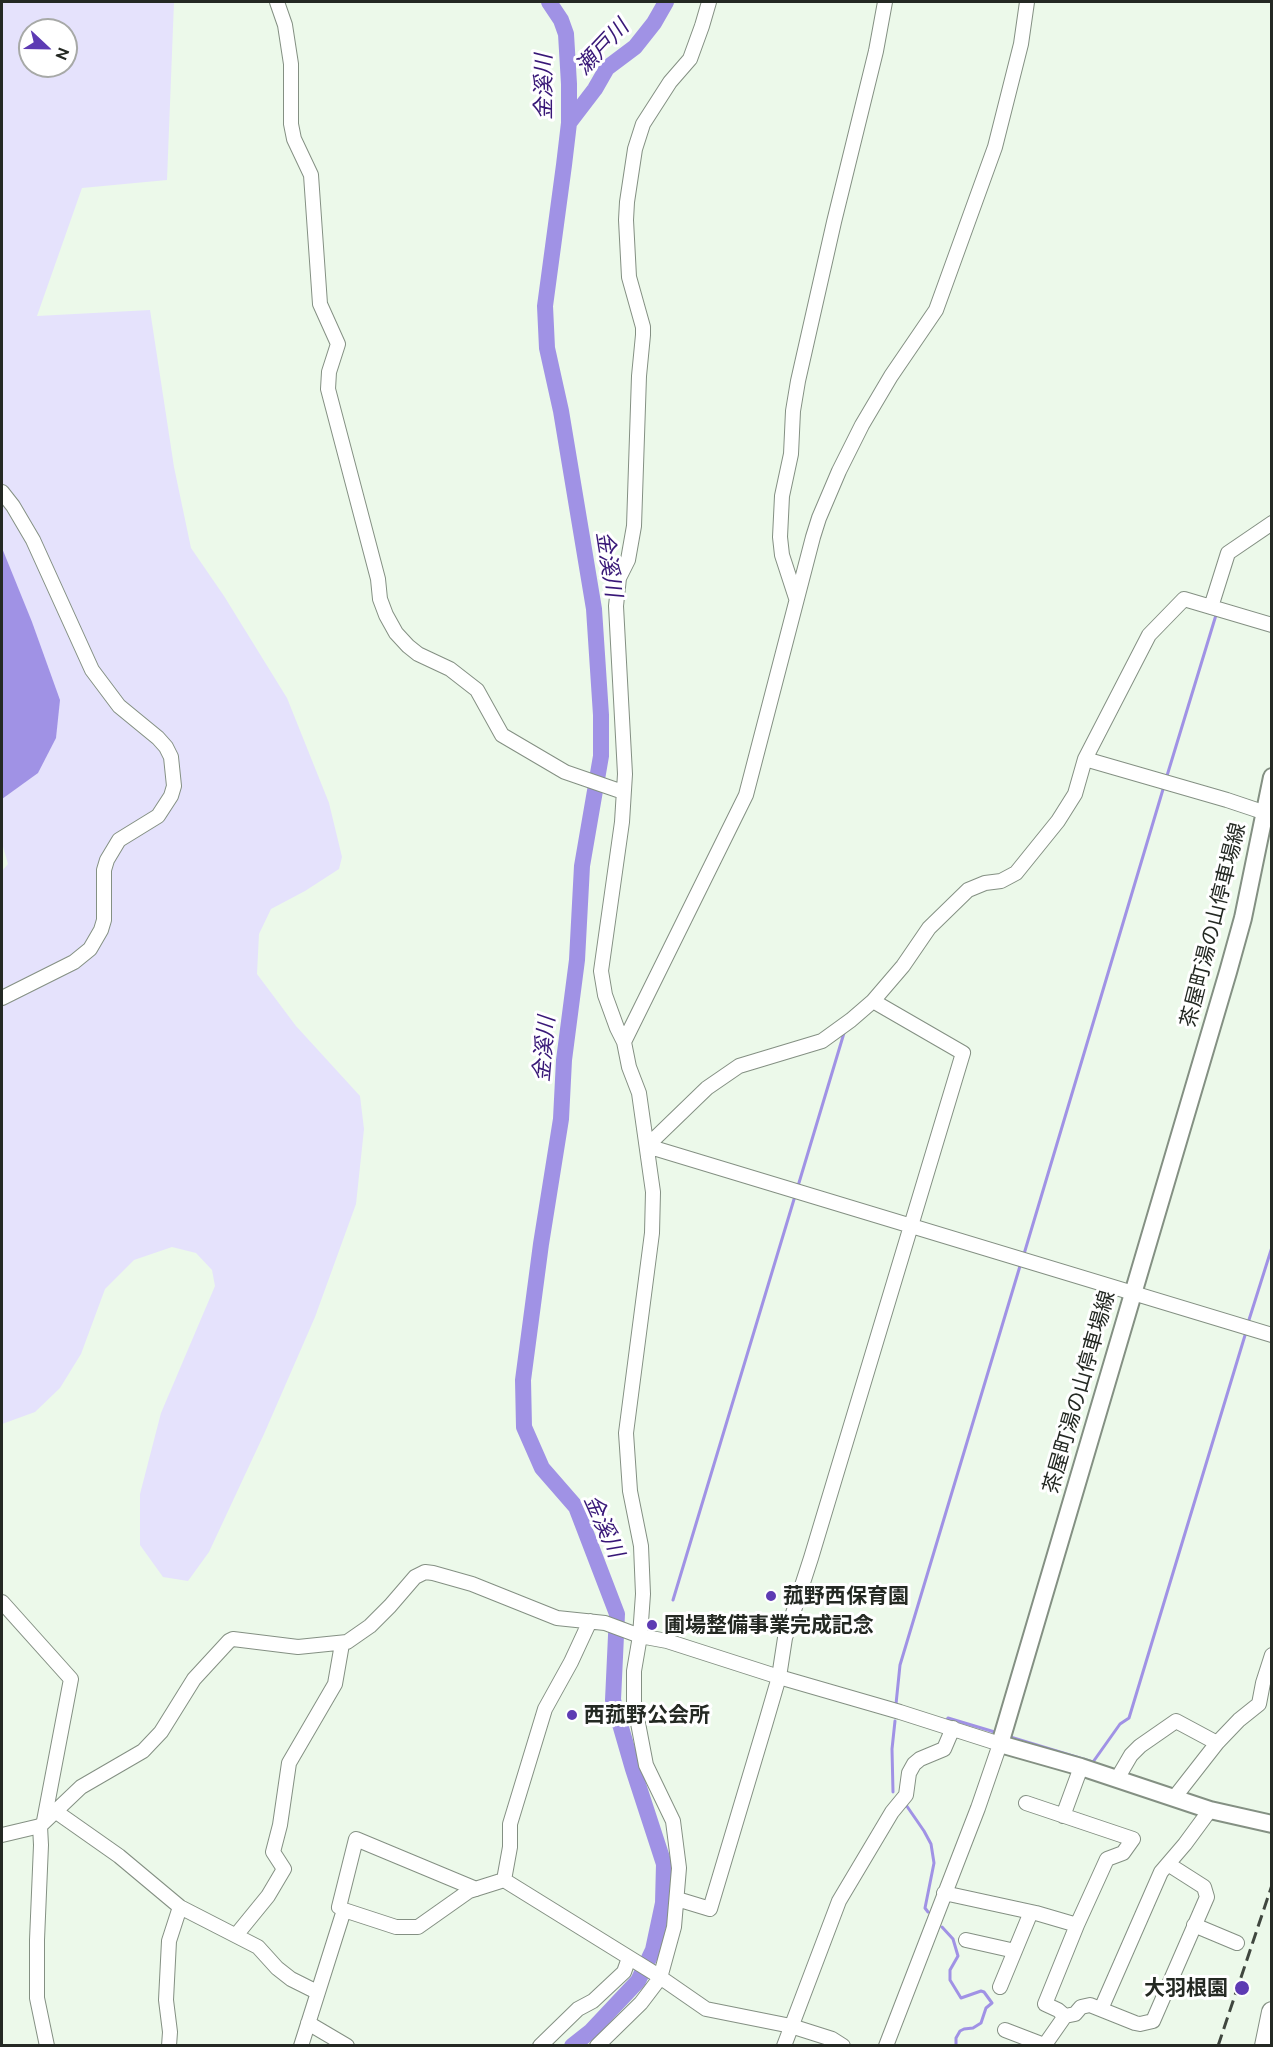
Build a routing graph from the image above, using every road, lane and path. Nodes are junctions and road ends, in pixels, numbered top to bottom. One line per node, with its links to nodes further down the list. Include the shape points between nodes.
1 (276, 2): 12 (street, via 285,25 291,64 294,139 311,175 320,304 338,344 328,389 386,615 408,646 450,669 477,690 502,735 565,772)
2 (709, 2): 12 (street, via 690,59 670,82 644,124 635,149 627,202 629,277 643,335 634,526 628,560 619,578 616,606 625,774)
3 (885, 2): 7 (street, via 793,411 780,537)
4 (1027, 2): 7 (street, via 1021,45 995,147 936,310 891,376 839,471 819,518)
5 (2, 492): 14 (street, via 33,540 92,670 119,706 166,747 174,772 165,808 119,840 107,860 104,920 90,949 74,962)
6 (1272, 524): 8 (street, via 1228,553)
7 (796, 598): 16 (street, via 746,795)
8 (1211, 607): 9 (street); 10 (street, via 1184,598 1149,635)
9 (1272, 625)
10 (1085, 759): 13 (street); 15 (street, via 1075,794 1016,873 968,890 929,928)
11 (1272, 777): 13 (main road, 茶屋町湯の山停車場線)
12 (620, 790): 16 (street, via 622,822 601,971 605,995)
13 (1268, 814): 19 (main road, 茶屋町湯の山停車場線, via 1228,972)
14 (2, 998)
15 (873, 1001): 17 (street, via 822,1041 739,1066 707,1088); 18 (street, via 963,1053)
16 (624, 1042): 17 (street, via 639,1093)
17 (647, 1146): 18 (street); 23 (street, via 652,1233 626,1449 641,1546 643,1594)
18 (911, 1226): 19 (street); 26 (street, via 785,1638)
19 (1132, 1293): 20 (street); 28 (main road, 茶屋町湯の山停車場線)
20 (1272, 1335)
21 (2, 1602): 37 (street, via 70,1679)
22 (592, 1621): 23 (street); 24 (street, via 557,1618 472,1584 424,1572 409,1582 370,1626); 41 (street, via 545,1709 510,1824)
23 (636, 1634): 26 (street); 44 (street, via 634,1702 646,1765 673,1821 679,1868)
24 (342, 1644): 35 (street, via 298,1647 229,1641 194,1679 148,1747 81,1786); 50 (street, via 335,1684 289,1763 273,1847 274,1856 284,1869)
25 (1272, 1655): 29 (street, via 1259,1704)
26 (778, 1677): 27 (street); 44 (street, via 710,1909)
27 (948, 1727): 28 (street); 62 (street, via 944,1749 914,1764 902,1800 839,1901)
28 (1001, 1738): 30 (main road); 43 (street)
29 (1217, 1743): 31 (street, via 1176,1721 1140,1746); 32 (street)
30 (1081, 1767): 31 (main road); 36 (street)
31 (1117, 1779): 32 (main road)
32 (1174, 1798): 34 (main road)
33 (1026, 1803): 36 (street)
34 (1210, 1810): 38 (main road); 40 (street)
35 (55, 1811): 37 (street); 45 (street, via 119,1856)
36 (1063, 1816): 48 (street, via 1132,1839 1124,1853 1107,1859)
37 (42, 1823): 39 (street); 65 (street, via 37,1998)
38 (1272, 1824)
39 (2, 1835)
40 (1168, 1864): 49 (street, via 1204,1887 1207,1897); 58 (street)
41 (504, 1880): 42 (street); 54 (street)
42 (476, 1889): 46 (street, via 418,1927 396,1927); 46 (street, via 356,1839 339,1907)
43 (944, 1893): 47 (street); 73 (street)
44 (677, 1899): 55 (street, via 674,1927)
45 (180, 1907): 50 (street); 66 (street, via 169,1941)
46 (344, 1910): 57 (street)
47 (1031, 1911): 48 (street); 53 (street)
48 (1077, 1925): 60 (street, via 1045,2004)
49 (1194, 1925): 52 (street); 58 (street, via 1153,2020 1135,2023)
50 (237, 1935): 57 (street, via 264,1951 291,1978)
51 (966, 1940): 53 (street)
52 (1237, 1943)
53 (1015, 1951): 56 (street)
54 (630, 1959): 55 (street); 69 (street, via 624,1972)
55 (657, 1976): 62 (street, via 706,2009); 70 (street, via 641,2003)
56 (1000, 1987)
57 (317, 1992): 61 (street)
58 (1101, 2009): 60 (street, via 1090,2005)
59 (1272, 2012): 74 (highway)
60 (1065, 2016): 64 (street)
61 (308, 2022): 67 (street); 68 (street)
62 (791, 2026): 71 (street); 72 (street)
63 (1005, 2030): 64 (street)
64 (1044, 2045)
65 (47, 2046)
66 (169, 2046)
67 (301, 2046)
68 (347, 2046)
69 (540, 2046)
70 (597, 2046)
71 (784, 2046)
72 (843, 2046)
73 (886, 2046)
74 (1265, 2046)

